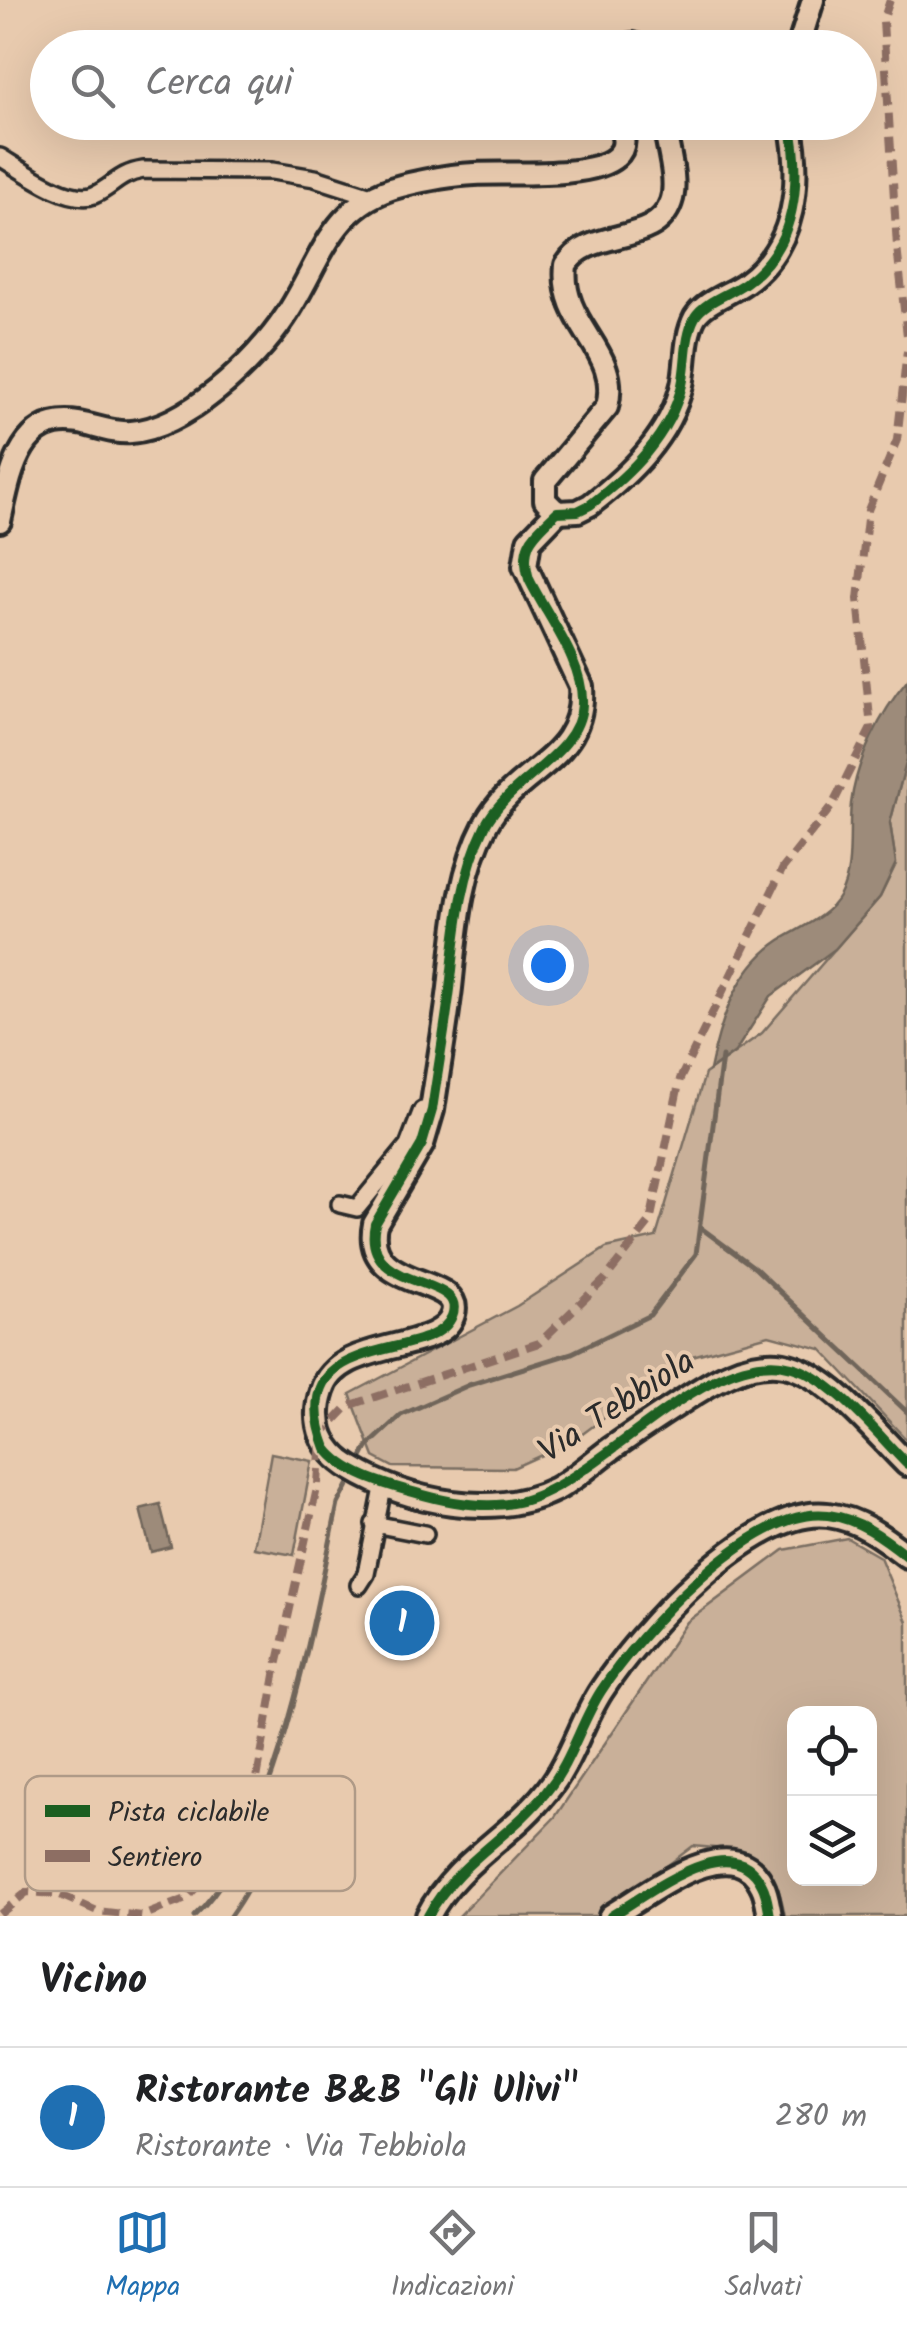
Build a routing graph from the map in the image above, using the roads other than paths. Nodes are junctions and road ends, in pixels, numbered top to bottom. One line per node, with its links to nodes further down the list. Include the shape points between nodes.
1 (813, 0): 2 (street)
2 (804, 30)
3 (624, 140): 7 (street, via 608,163 580,170 433,179)
4 (666, 140): 8 (street, via 672,193 666,211 652,226 584,246 566,265 566,296 604,362 611,393 608,407 545,481 545,500)
5 (791, 140): 8 (street, via 795,190 783,242 750,280 700,310 692,322 682,387 650,450 590,505)
6 (0, 157): 7 (street, via 50,186 87,197 143,170 272,170)
7 (371, 196): 9 (street, via 325,243 286,317 241,370 155,427 129,433 58,421 43,427 28,438 16,462)
8 (557, 512): 10 (main road, via 529,540 526,566 581,686 578,725 568,742 502,800 470,859)
9 (0, 521)
10 (438, 1069): 11 (street, via 408,1146 363,1204); 13 (main road, Via Tebbiola, via 422,1144 375,1224 373,1245 396,1273 450,1296 452,1316 428,1336 338,1366 327,1378 319,1412 330,1454)
11 (340, 1204)
12 (907, 1464): 13 (main road, Via Tebbiola, via 822,1380 776,1364 720,1377 556,1489 516,1503 436,1499)
13 (386, 1484): 14 (street)
14 (374, 1524): 15 (street); 17 (street)
15 (425, 1534)
16 (907, 1556): 18 (main road, via 879,1534 824,1514 778,1526 696,1580 648,1628 600,1692 550,1788 464,1866)
17 (359, 1585)
18 (428, 1916)
19 (611, 1916): 20 (main road, via 710,1862 755,1874)
20 (770, 1916)

